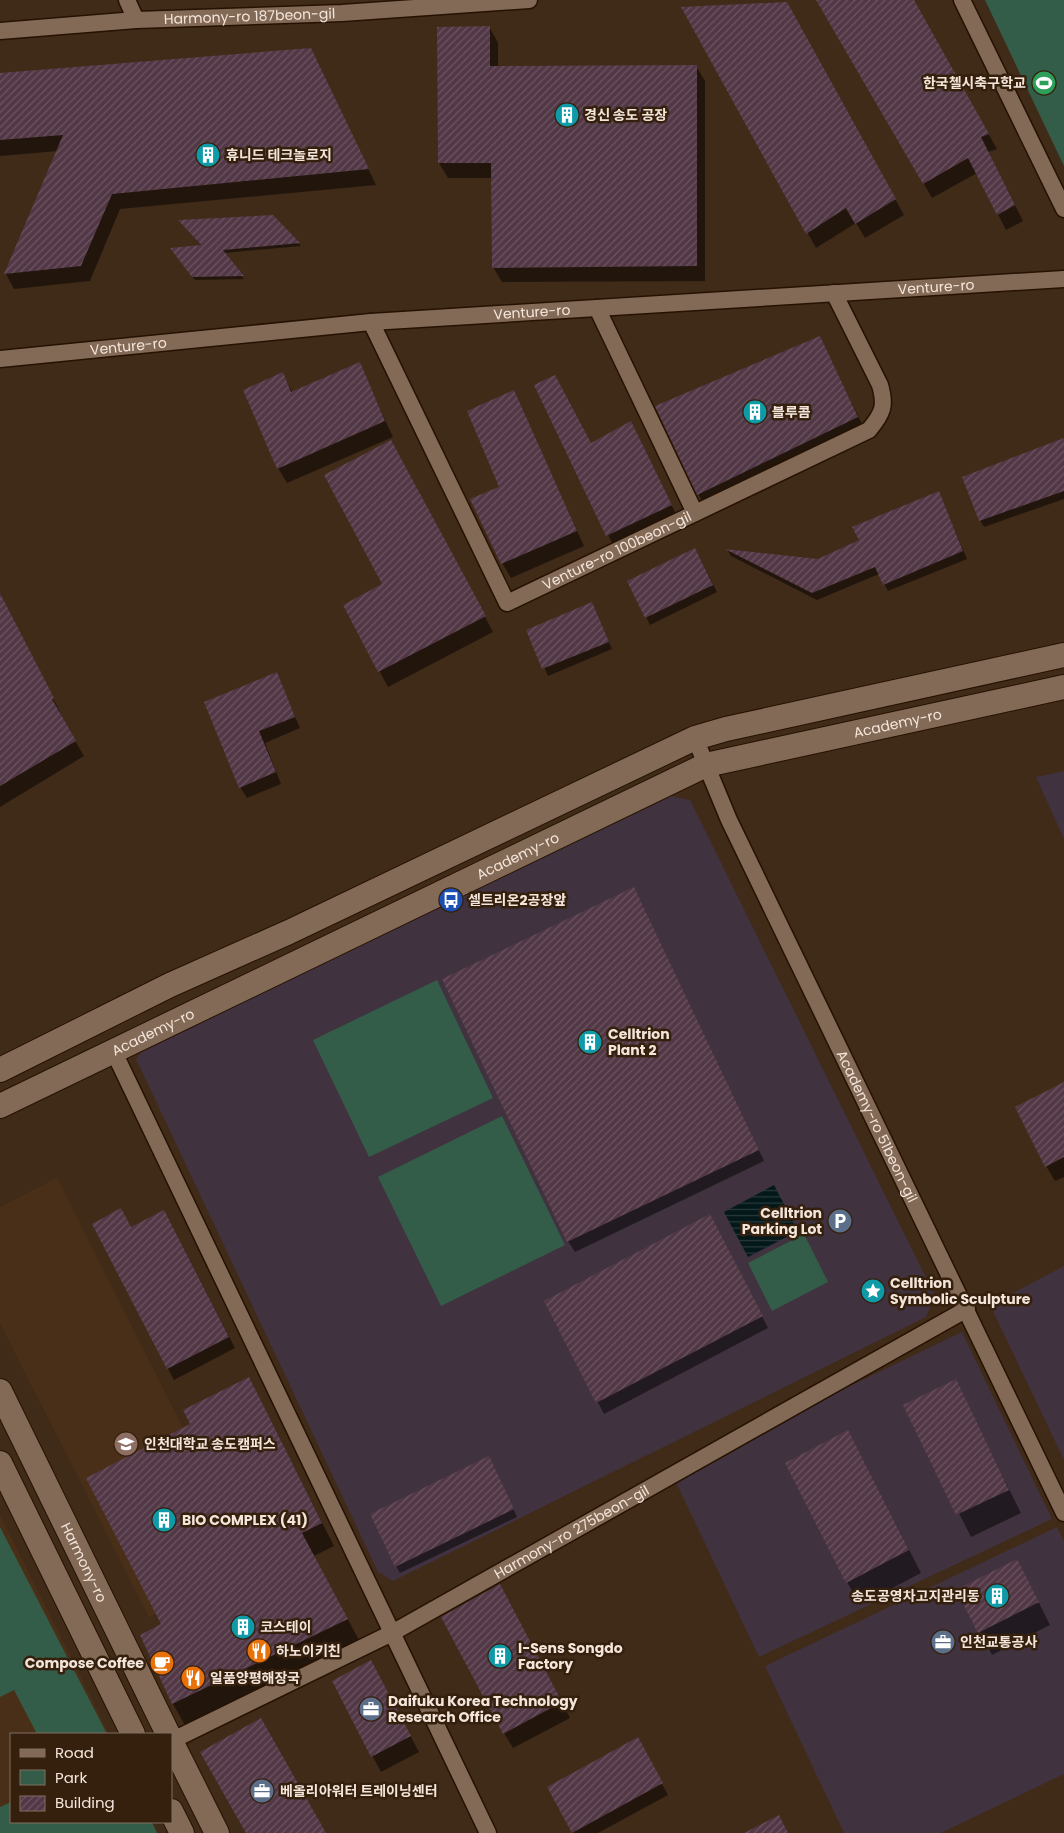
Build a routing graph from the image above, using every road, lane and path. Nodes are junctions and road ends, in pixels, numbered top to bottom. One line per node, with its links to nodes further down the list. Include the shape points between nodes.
1 (127, 0): 4 (street)
2 (529, 0): 4 (street, Harmony-ro 187beon-gil, via 342,13)
3 (962, 0): 6 (street)
4 (136, 20): 5 (street, Harmony-ro 187beon-gil)
5 (0, 31)
6 (1064, 209)
7 (1064, 279): 8 (street, Venture-ro)
8 (834, 293): 9 (street, Venture-ro); 12 (street, Venture-ro 100beon-gil, via 880,385 885,400 880,417 869,430)
9 (597, 308): 10 (street, Venture-ro); 12 (street)
10 (370, 322): 11 (street, Venture-ro); 12 (street, Venture-ro 100beon-gil, via 507,603)
11 (0, 359)
12 (695, 513)
13 (1064, 655): 15 (main road)
14 (1064, 687): 16 (main road, Academy-ro)
15 (695, 738): 16 (street, Academy-ro 51beon-gil); 18 (main road, via 289,932 170,985)
16 (706, 765): 17 (main road, Academy-ro); 20 (street, Academy-ro 51beon-gil, via 729,820)
17 (112, 1050): 19 (main road, Academy-ro); 24 (street)
18 (0, 1070)
19 (0, 1106)
20 (967, 1309): 23 (street, Academy-ro 51beon-gil); 24 (street, Harmony-ro 275beon-gil)
21 (0, 1391): 26 (main road, Harmony-ro)
22 (0, 1463): 25 (main road)
23 (1064, 1513)
24 (392, 1634): 27 (street, Harmony-ro 275beon-gil); 32 (street)
25 (133, 1733)
26 (168, 1733)
27 (172, 1741)
28 (172, 1743): 31 (main road)
29 (172, 1813): 30 (main road)
30 (182, 1833)
31 (217, 1833)
32 (488, 1833)

